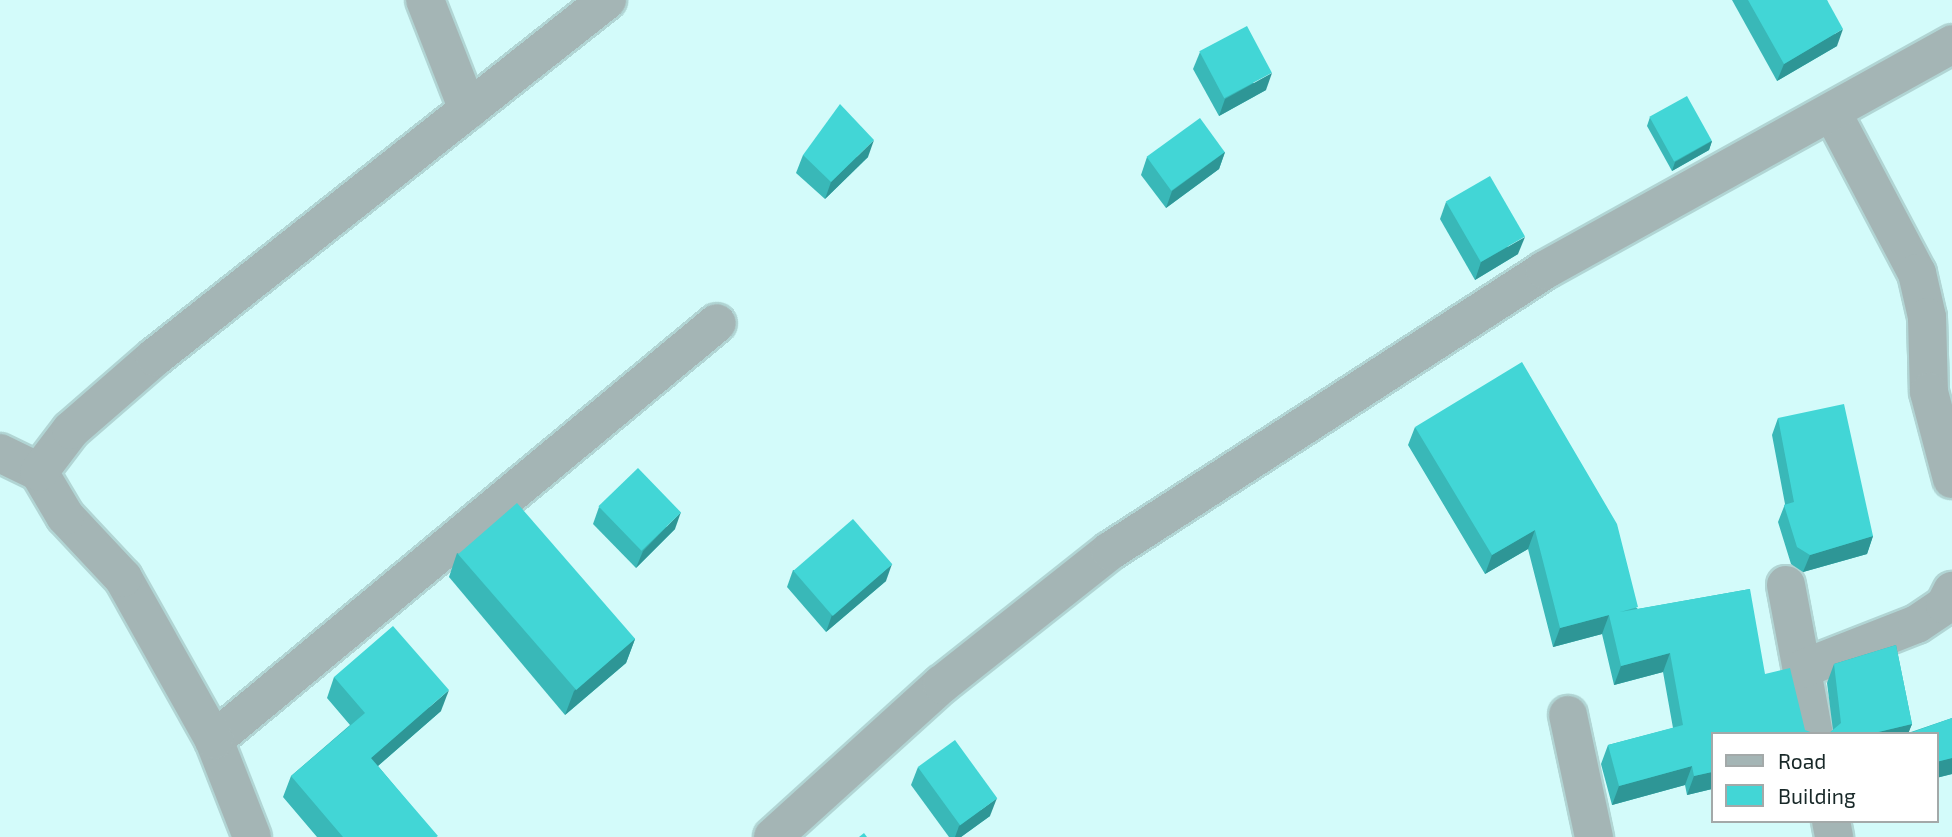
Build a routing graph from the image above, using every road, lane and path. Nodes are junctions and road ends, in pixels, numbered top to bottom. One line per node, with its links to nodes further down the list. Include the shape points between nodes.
1 (425, 0): 4 (street)
2 (607, 0): 4 (street)
3 (1952, 44): 5 (street)
4 (468, 110): 8 (street, via 155,357 71,430)
5 (1833, 114): 9 (street, via 1917,273 1927,317 1929,392); 17 (street, via 1545,270 1110,551 942,684)
6 (717, 323): 15 (street)
7 (0, 453): 8 (street)
8 (38, 472): 15 (street, via 65,516 123,578)
9 (1952, 479)
10 (1787, 585): 12 (street)
11 (1952, 591): 12 (street, via 1945,605 1917,624)
12 (1802, 669): 14 (street)
13 (1569, 715): 18 (street)
14 (1814, 732)
15 (214, 740): 16 (street)
16 (252, 837)
17 (773, 837)
18 (1594, 837)

